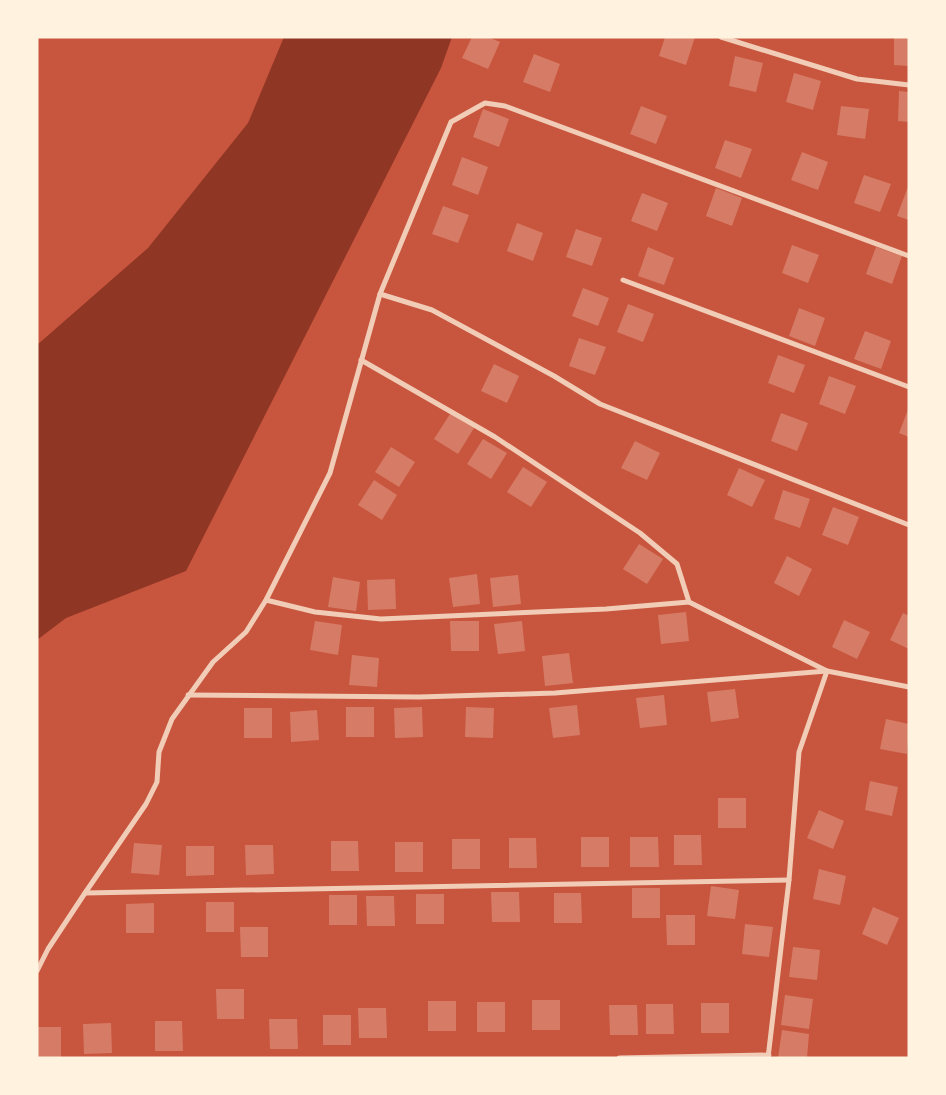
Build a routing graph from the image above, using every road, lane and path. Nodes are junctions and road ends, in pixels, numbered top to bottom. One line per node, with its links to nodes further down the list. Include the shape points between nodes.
1 (721, 37): 2 (lane, via 857,79)
2 (909, 85)
3 (909, 256): 5 (lane, via 505,106 485,103 451,122)
4 (623, 279): 7 (lane)
5 (380, 294): 6 (lane); 8 (lane, via 432,310 600,404)
6 (361, 360): 9 (lane, via 330,472); 10 (lane, via 495,437 640,533 677,564)
7 (909, 387)
8 (909, 525)
9 (266, 600): 10 (lane, via 315,612 381,619); 13 (lane, via 247,632 213,662)
10 (689, 602): 11 (lane)
11 (827, 671): 12 (lane); 13 (lane, via 555,693); 14 (lane, via 799,752)
12 (909, 687)
13 (188, 695): 15 (lane, via 159,752 157,782 146,804)
14 (789, 880): 15 (lane); 17 (lane)
15 (85, 893): 16 (lane)
16 (37, 971)
17 (768, 1056): 18 (lane)
18 (619, 1058)

